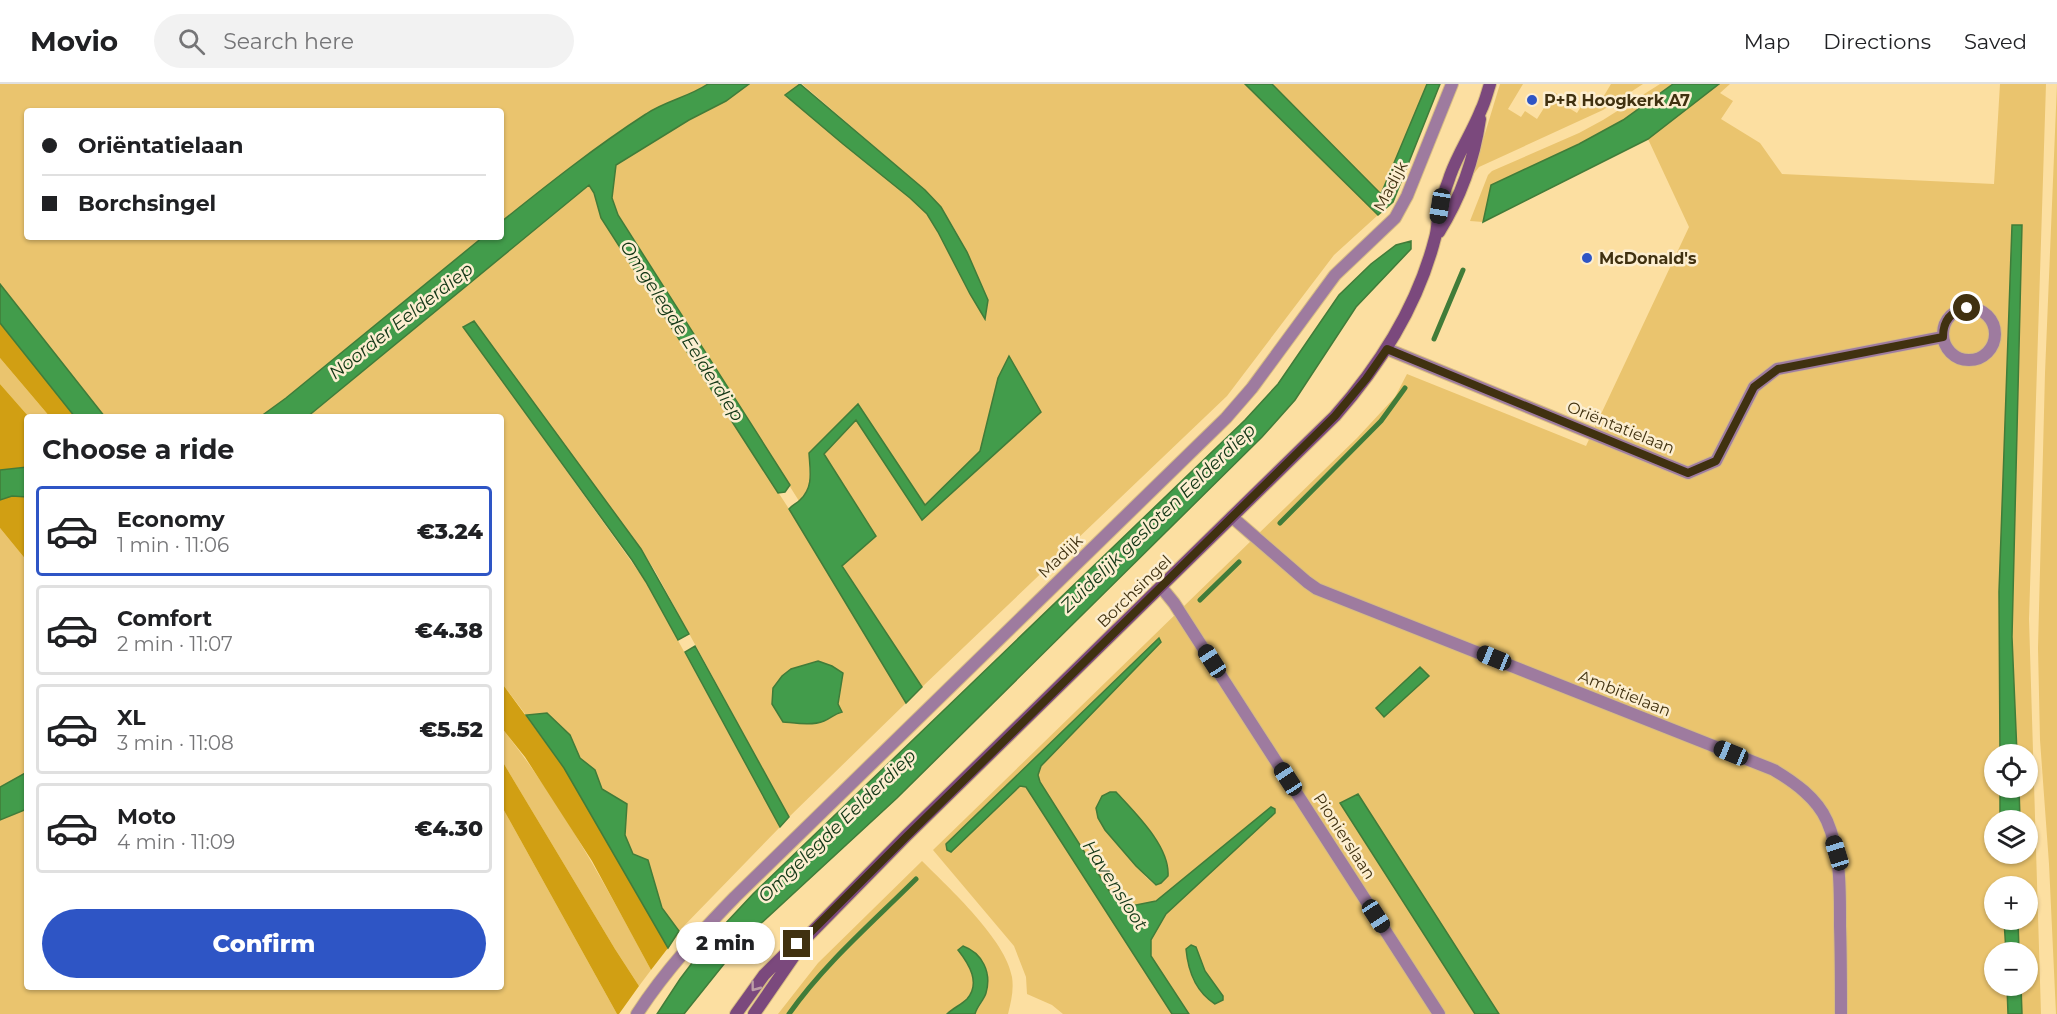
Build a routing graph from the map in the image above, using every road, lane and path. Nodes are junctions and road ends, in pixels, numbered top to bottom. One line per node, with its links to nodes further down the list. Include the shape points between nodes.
1 (1452, 84): 8 (street, Madijk, via 1395,218 1335,275 1226,418 735,897 688,946)
2 (1490, 84): 4 (main road, Borchsingel, via 1451,173 1425,269)
3 (1943, 337): 3 (street, via 1950,353 1966,360 1975,359 1988,352 1995,331 1982,311 1958,309 1946,320); 4 (street, Oriëntatielaan, via 1778,369 1754,387 1716,461 1688,473)
4 (1387, 349): 5 (main road, Borchsingel, via 1335,416)
5 (1232, 517): 6 (main road, Borchsingel); 12 (street, Ambitielaan, via 1317,589 1774,770 1796,784 1827,820 1837,853)
6 (1161, 587): 7 (main road, Borchsingel); 11 (street, Pionierslaan)
7 (808, 935): 9 (main road, Borchsingel, one-way to 9, via 764,975); 10 (main road, Borchsingel)
8 (637, 1014)
9 (736, 1014)
10 (754, 1014)
11 (1439, 1014)
12 (1841, 1014)

